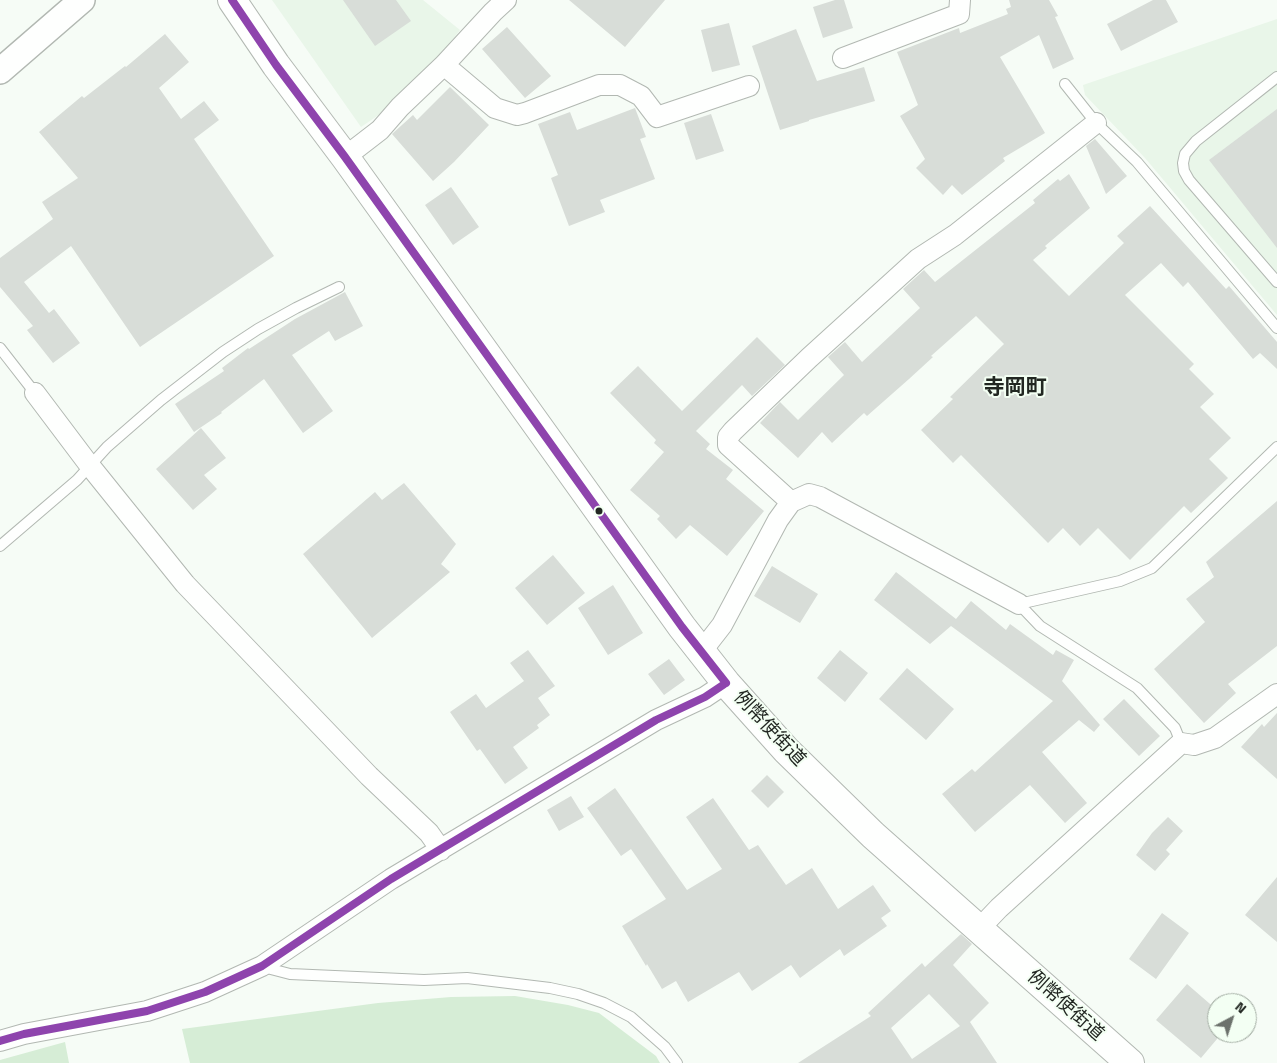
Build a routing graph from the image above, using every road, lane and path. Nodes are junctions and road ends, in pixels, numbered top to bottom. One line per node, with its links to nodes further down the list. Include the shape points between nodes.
1 (82, 0): 7 (street)
2 (232, 0): 12 (main road)
3 (506, 0): 6 (street)
4 (960, 0): 5 (street, via 959,14)
5 (844, 58)
6 (444, 66): 10 (street, via 495,108 516,115 600,84 620,85 641,96 657,117); 12 (street, via 380,130)
7 (0, 71)
8 (1277, 77): 13 (lane, via 1196,141 1185,154 1183,163 1190,180)
9 (1065, 84): 11 (lane)
10 (749, 86)
11 (1096, 122): 15 (lane, via 1137,162); 20 (street, via 955,235 918,259 733,430 728,437 728,445)
12 (345, 157): 23 (main road)
13 (1277, 282)
14 (339, 287): 19 (lane, via 258,329 223,352 161,400)
15 (1277, 328)
16 (0, 348): 17 (lane)
17 (36, 393): 19 (street)
18 (1277, 447): 22 (lane, via 1152,568 1120,581)
19 (90, 466): 21 (lane); 27 (street, via 185,584)
20 (791, 502): 22 (street, via 809,494 820,497); 23 (street, via 778,520 722,625)
21 (0, 546)
22 (1019, 604): 26 (lane, via 1040,626 1137,688 1175,728)
23 (701, 652): 24 (main road)
24 (726, 683): 27 (street, 例幣使街道, via 705,697 656,720); 28 (main road, 例幣使街道, via 816,780)
25 (1277, 694): 26 (street, via 1215,738 1194,745)
26 (1181, 743): 28 (street)
27 (442, 850): 29 (street, 例幣使街道, via 391,879)
28 (979, 929): 32 (main road, 例幣使街道)
29 (262, 966): 30 (street, 例幣使街道, via 205,992 147,1011); 31 (lane, via 290,974 424,980 468,978 550,988 604,1003 630,1017 665,1047)
30 (0, 1041)
31 (677, 1063)
32 (1130, 1063)

